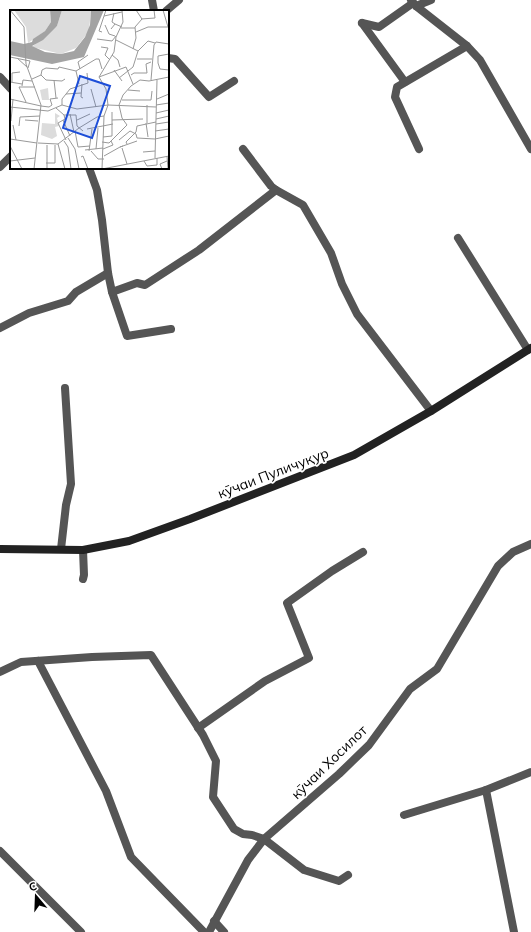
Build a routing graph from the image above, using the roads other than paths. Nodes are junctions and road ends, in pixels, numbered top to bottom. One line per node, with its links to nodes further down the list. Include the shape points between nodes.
1 (152, 0): 5 (street)
2 (179, 0): 6 (street)
3 (431, 0): 4 (street)
4 (413, 3): 7 (street); 11 (street, via 379,27 362,23)
5 (154, 10)
6 (167, 10)
7 (467, 46): 11 (street); 15 (street, via 480,60)
8 (169, 58): 10 (street, via 175,59 209,97)
9 (0, 77): 12 (street)
10 (234, 81)
11 (405, 82): 14 (street, via 397,87 395,97)
12 (10, 88)
13 (243, 149): 19 (street)
14 (419, 149)
15 (531, 149)
16 (10, 157): 17 (street)
17 (0, 167)
18 (89, 169): 21 (street, via 97,190)
19 (276, 190): 22 (street, via 198,250 145,284 136,283); 27 (street, via 303,206 332,253 342,284 357,314)
20 (458, 238): 25 (street)
21 (108, 273): 22 (street); 23 (street, via 76,292 68,301 29,313)
22 (112, 292): 24 (street, via 126,336)
23 (0, 328)
24 (171, 329)
25 (530, 349): 27 (street, кӯчаи Пуличуқур)
26 (65, 388): 30 (street, via 71,484)
27 (431, 411): 31 (street, кӯчаи Пуличуқур, via 354,455 309,474 129,541)
28 (531, 544): 40 (street, кӯчаи Хосилот, via 513,552 498,566 437,668 410,689 369,745)
29 (0, 549): 30 (street, кӯчаи Пуличуқур)
30 (61, 549): 31 (street, кӯчаи Пуличуқур)
31 (83, 550): 33 (street)
32 (363, 552): 36 (street, via 332,571 288,604 309,658 265,681)
33 (83, 579)
34 (38, 661): 35 (street, via 21,662); 36 (street, via 92,656 151,655); 45 (street, via 106,791 131,857)
35 (0, 672)
36 (198, 728): 40 (street, via 216,761 213,797 234,829)
37 (531, 772): 38 (street)
38 (486, 790): 39 (street); 48 (street)
39 (404, 815)
40 (264, 839): 42 (street, via 304,870 339,881); 43 (street, кӯчаи Хосилот, via 248,860)
41 (0, 851): 44 (street)
42 (348, 875)
43 (214, 921): 46 (street, кӯчаи Хосилот); 47 (street)
44 (81, 932)
45 (204, 932)
46 (209, 932)
47 (224, 932)
48 (514, 932)

